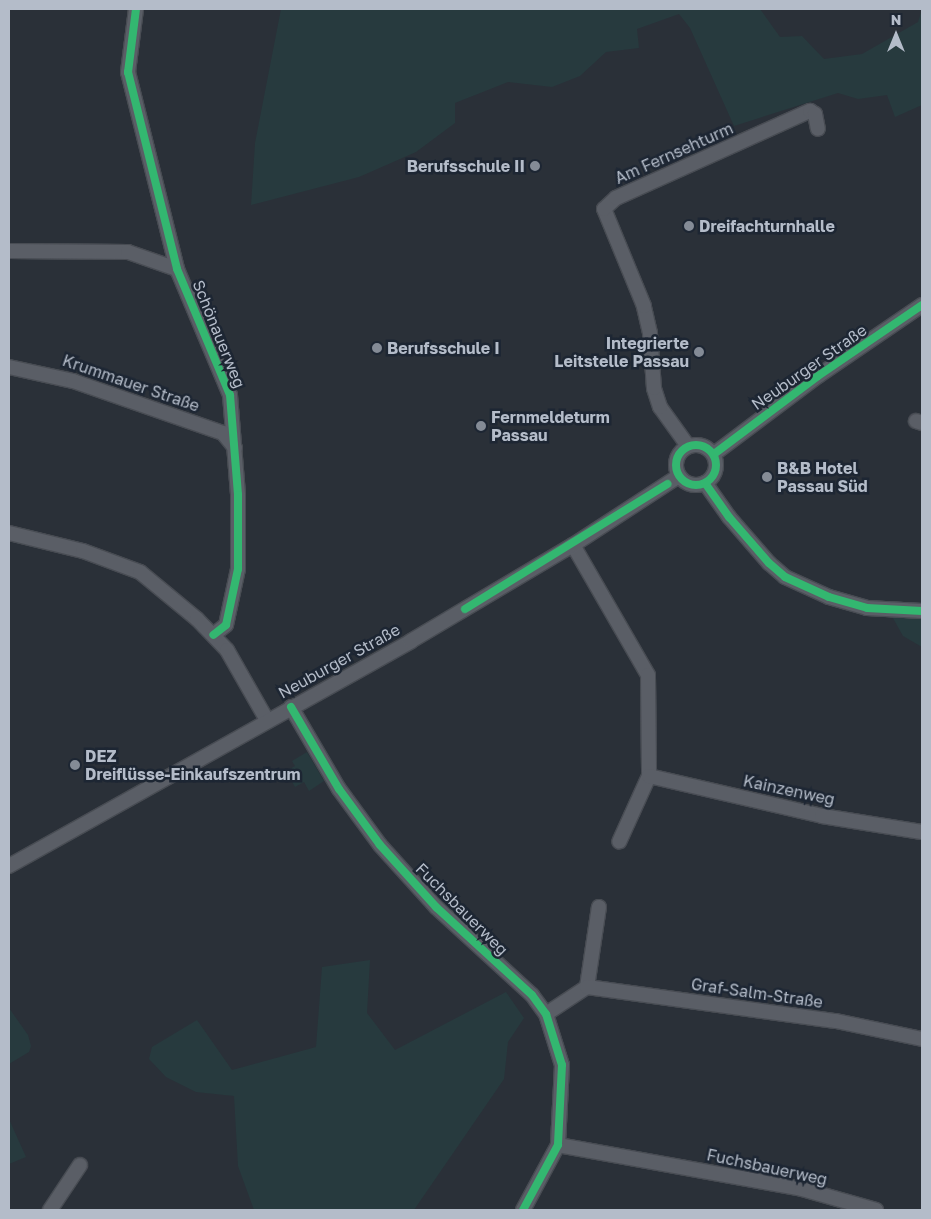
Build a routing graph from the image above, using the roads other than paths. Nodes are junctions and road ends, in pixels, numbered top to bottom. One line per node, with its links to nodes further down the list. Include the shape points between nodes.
1 (136, 9): 4 (street, Schönauerweg, via 128,72)
2 (818, 129): 7 (street, Am Fernsehturm, via 815,114 810,111 616,198 604,209 644,306 650,333 654,388 660,407)
3 (9, 251): 4 (street, Schönauerweg, via 128,252)
4 (177, 269): 8 (street, Schönauerweg, via 230,396)
5 (922, 305): 9 (street, Neuburger Straße, via 818,376)
6 (9, 367): 8 (street, Krummauer Straße, via 73,381 222,432)
7 (688, 446): 9 (street, via 705,446); 10 (street, via 676,459)
8 (235, 448): 15 (street, Schönauerweg, via 238,569 226,625)
9 (714, 454): 11 (street, via 717,467)
10 (680, 476): 11 (street, via 691,484); 13 (street, Neuburger Straße)
11 (705, 483): 14 (street, via 728,518 768,564 785,577 822,594 867,608)
12 (9, 533): 15 (street, via 83,551 140,572)
13 (573, 545): 16 (street, Neuburger Straße, via 412,641); 18 (street, via 648,675)
14 (922, 611)
15 (214, 636): 17 (street, via 227,650)
16 (291, 707): 17 (street, Neuburger Straße); 24 (street, Fuchsbauerweg, via 339,789 380,845 436,907 532,995)
17 (267, 720): 21 (street, Neuburger Straße)
18 (649, 776): 19 (street, Kainzenweg, via 822,816); 20 (street)
19 (922, 832)
20 (619, 842)
21 (9, 866)
22 (599, 907): 23 (street)
23 (587, 988): 24 (street); 25 (street, Graf-Salm-Straße, via 836,1021)
24 (546, 1014): 26 (street, Fuchsbauerweg, via 562,1065)
25 (922, 1039)
26 (558, 1145): 29 (street); 30 (street, Fuchsbauerweg, via 802,1189)
27 (80, 1165): 28 (street)
28 (50, 1210)
29 (523, 1210)
30 (876, 1210)

